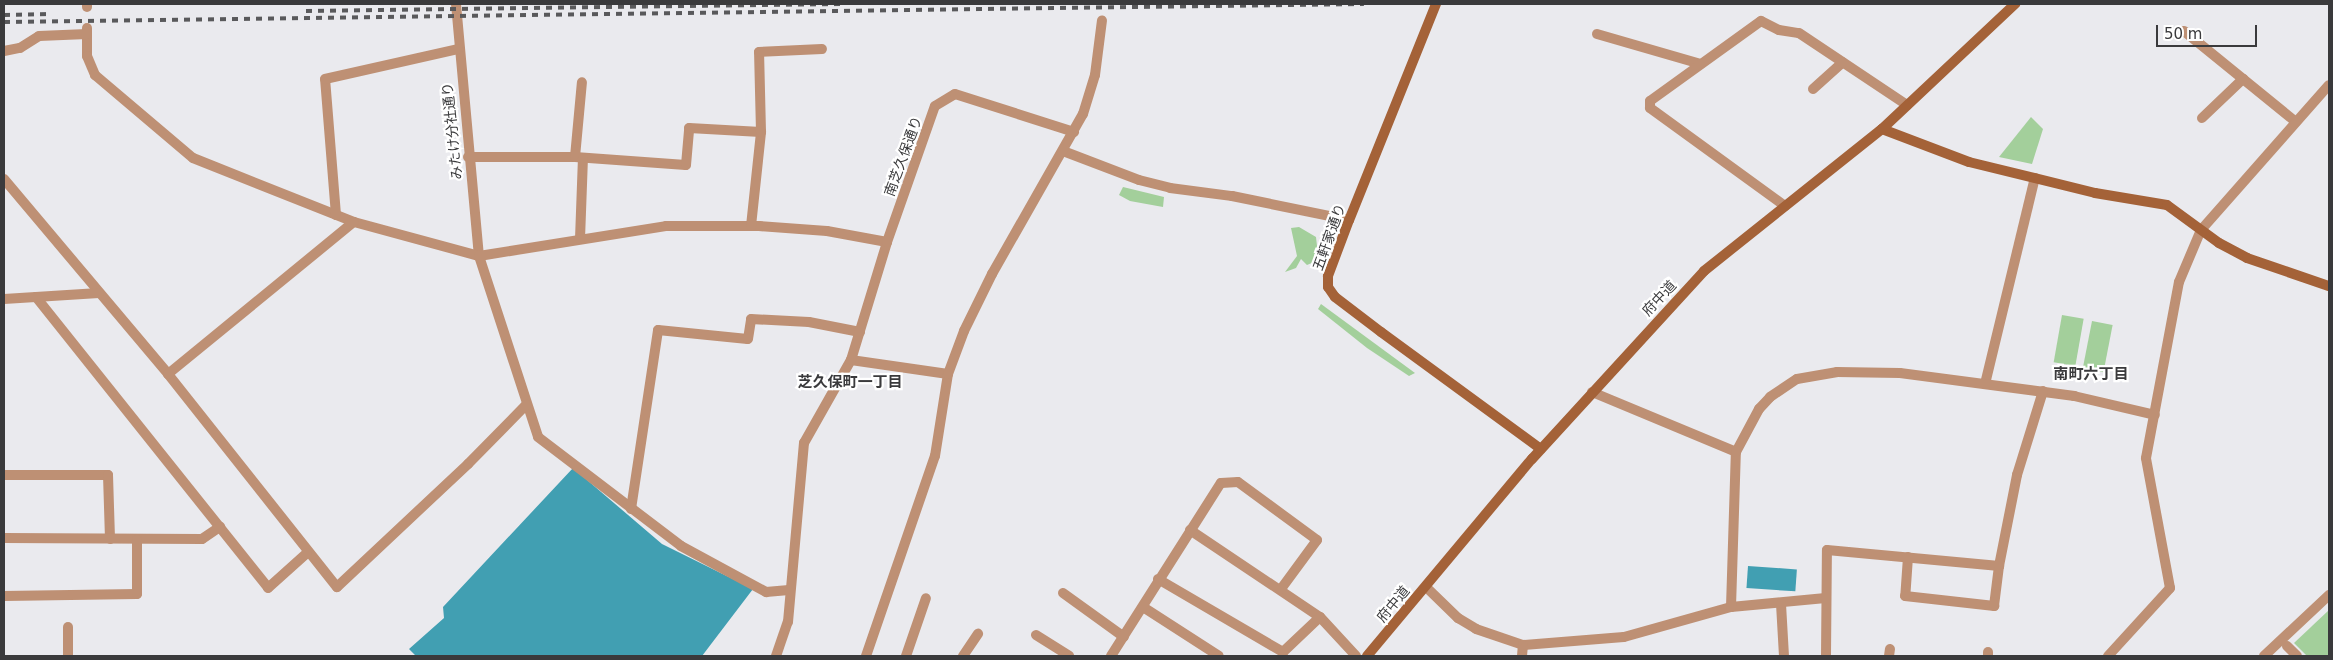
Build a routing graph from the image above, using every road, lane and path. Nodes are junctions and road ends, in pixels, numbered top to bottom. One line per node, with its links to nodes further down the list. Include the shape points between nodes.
1 (456, 4): 7 (street, みたけ分社通り)
2 (1436, 4): 29 (street, 五軒家通り)
3 (2015, 4): 16 (street, 府中道)
4 (1102, 20): 21 (street, via 1095,75)
5 (2184, 30): 12 (street)
6 (1597, 34): 11 (street)
7 (458, 49): 23 (street, みたけ分社通り); 28 (street, via 325,79)
8 (822, 49): 20 (street, via 760,52)
9 (4, 51): 28 (street, via 20,48 39,36 87,31 86,56 95,75 193,158)
10 (1843, 62): 11 (street, via 1799,33 1779,30 1761,21); 15 (street); 16 (street)
11 (1701, 64): 27 (street, via 1650,101 1650,108)
12 (2243, 79): 17 (street); 18 (street)
13 (582, 82): 24 (street)
14 (2329, 85): 18 (street)
15 (1813, 89)
16 (1907, 105): 19 (street, 府中道)
17 (2202, 118)
18 (2296, 122): 32 (street)
19 (1882, 129): 25 (street, via 1969,162); 27 (street, 府中道)
20 (761, 132): 24 (street, via 689,128 686,165); 31 (street)
21 (1074, 132): 22 (street); 34 (street, 南芝久保通り, via 955,94 935,106)
22 (1063, 151): 29 (street, via 1139,180 1170,188 1232,196); 43 (street, via 992,274 964,331)
23 (468, 156): 24 (street); 35 (street, みたけ分社通り)
24 (579, 158): 33 (street)
25 (2035, 178): 32 (street, via 2167,206); 44 (street)
26 (4, 179): 37 (street)
27 (1785, 206): 46 (street, 府中道, via 1704,271)
28 (336, 214): 30 (street)
29 (1349, 220): 49 (street, 五軒家通り, via 1328,276 1328,287 1335,297)
30 (354, 222): 35 (street); 42 (street)
31 (751, 226): 33 (street, via 666,226); 34 (street, via 827,232)
32 (2201, 230): 36 (street, via 2247,258); 48 (street, via 2175,300)
33 (580, 238): 35 (street)
34 (887, 242): 40 (street, 南芝久保通り)
35 (478, 256): 47 (street, みたけ分社通り)
36 (2329, 286)
37 (98, 293): 38 (street); 42 (street)
38 (36, 298): 39 (street); 53 (street)
39 (4, 299)
40 (860, 332): 41 (street, 南芝久保通り); 52 (street, via 809,322 751,320 748,339 658,330)
41 (851, 360): 43 (street); 64 (street, 南芝久保通り, via 804,443)
42 (168, 374): 58 (street)
43 (948, 374): 82 (street, via 935,456)
44 (1985, 384): 45 (street); 50 (street, via 1882,373 1837,372 1797,379 1770,396 1759,409)
45 (2043, 391): 48 (street); 60 (street, via 2017,475)
46 (1592, 392): 49 (street, 府中道); 50 (street)
47 (526, 405): 52 (street, みたけ分社通り, via 538,438); 58 (street, via 337,587)
48 (2155, 415): 93 (street, via 2146,458 2170,588)
49 (1541, 449): 62 (street, 府中道)
50 (1736, 452): 72 (street)
51 (4, 475): 56 (street, via 108,475)
52 (631, 509): 64 (street, みたけ分社通り, via 681,546 766,592)
53 (220, 527): 57 (street, via 202,539); 58 (street, via 268,588)
54 (1190, 530): 61 (street); 63 (street); 63 (street, via 1221,483 1238,482 1317,540)
55 (4, 538): 56 (street)
56 (110, 538): 57 (street)
57 (137, 540): 67 (street, via 136,594)
58 (307, 553)
59 (1908, 557): 60 (street); 60 (street, via 1905,596 1994,606); 69 (street, via 1828,550)
60 (1999, 566)
61 (1158, 579): 71 (street); 73 (street, via 1283,652)
62 (1426, 588): 78 (street, via 1458,618 1476,629); 89 (street, 府中道)
63 (1281, 589): 73 (street)
64 (789, 590): 81 (street, 南芝久保通り, via 788,622)
65 (1063, 593): 77 (street)
66 (2329, 595): 94 (street)
67 (4, 596)
68 (926, 598): 83 (street)
69 (1826, 598): 70 (street); 92 (street)
70 (1780, 604): 72 (street); 91 (street)
71 (1143, 607): 77 (street); 87 (street)
72 (1731, 607): 78 (street, via 1624,637)
73 (1320, 616): 88 (street)
74 (68, 627): 80 (street)
75 (978, 634): 84 (street)
76 (1036, 635): 85 (street)
77 (1124, 637): 86 (street)
78 (1524, 645): 90 (street)
79 (2287, 646): 95 (street)
80 (68, 656)
81 (776, 656)
82 (866, 656)
83 (906, 656)
84 (963, 656)
85 (1068, 656)
86 (1111, 656)
87 (1219, 656)
88 (1356, 656)
89 (1367, 656)
90 (1522, 656)
91 (1784, 656)
92 (1826, 656)
93 (2108, 656)
94 (2264, 656)
95 (2297, 656)

